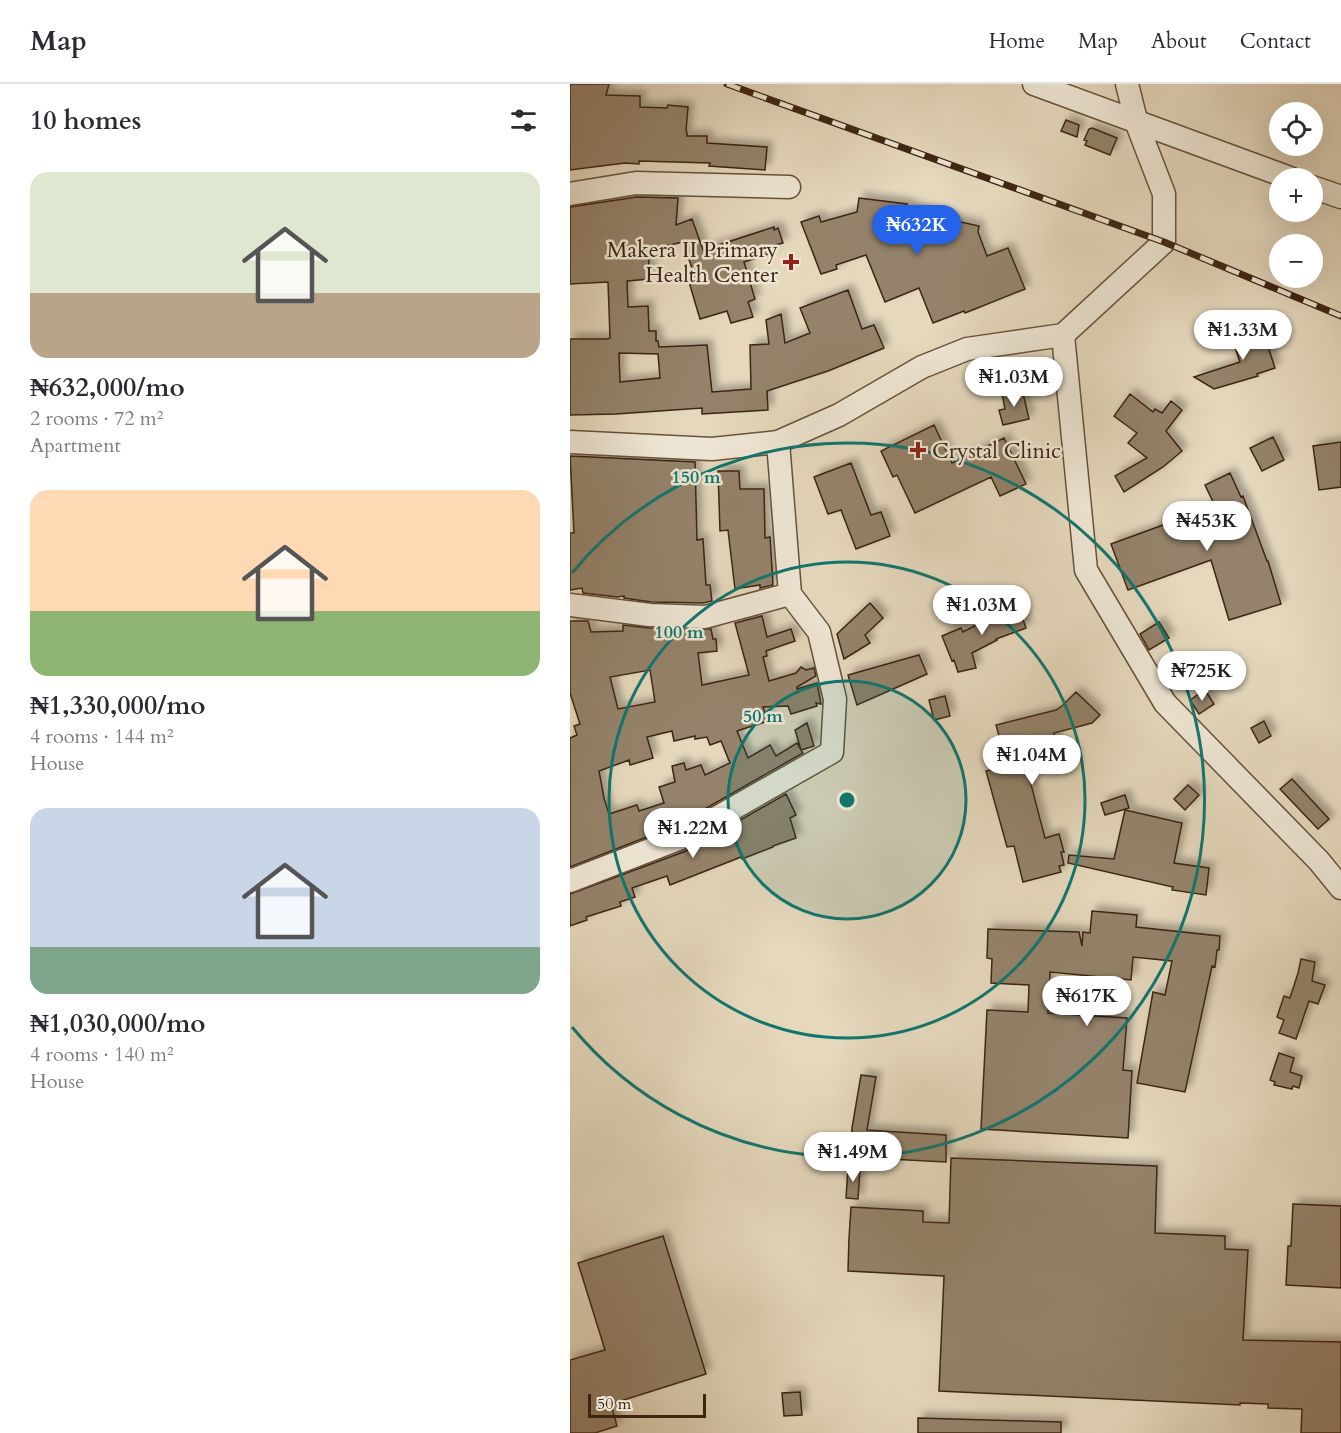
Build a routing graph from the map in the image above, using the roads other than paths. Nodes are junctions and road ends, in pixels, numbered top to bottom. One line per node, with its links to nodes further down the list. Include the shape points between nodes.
1 (1034, 84): 3 (street)
2 (1127, 84): 3 (street)
3 (1137, 124): 4 (street); 9 (street, via 1164,194 1164,242)
4 (1269, 171)
5 (789, 186): 7 (street, via 636,183)
6 (1323, 191): 8 (street)
7 (570, 194)
8 (1341, 197)
9 (1063, 335): 11 (street, via 967,349 922,367 838,415); 15 (street, via 1086,570 1165,703)
10 (570, 442): 11 (street, via 712,449)
11 (778, 442): 12 (street)
12 (790, 594): 13 (street, via 705,616 650,615); 14 (street, via 819,632 835,699 832,752 681,838)
13 (570, 604)
14 (570, 881)
15 (1341, 888)

